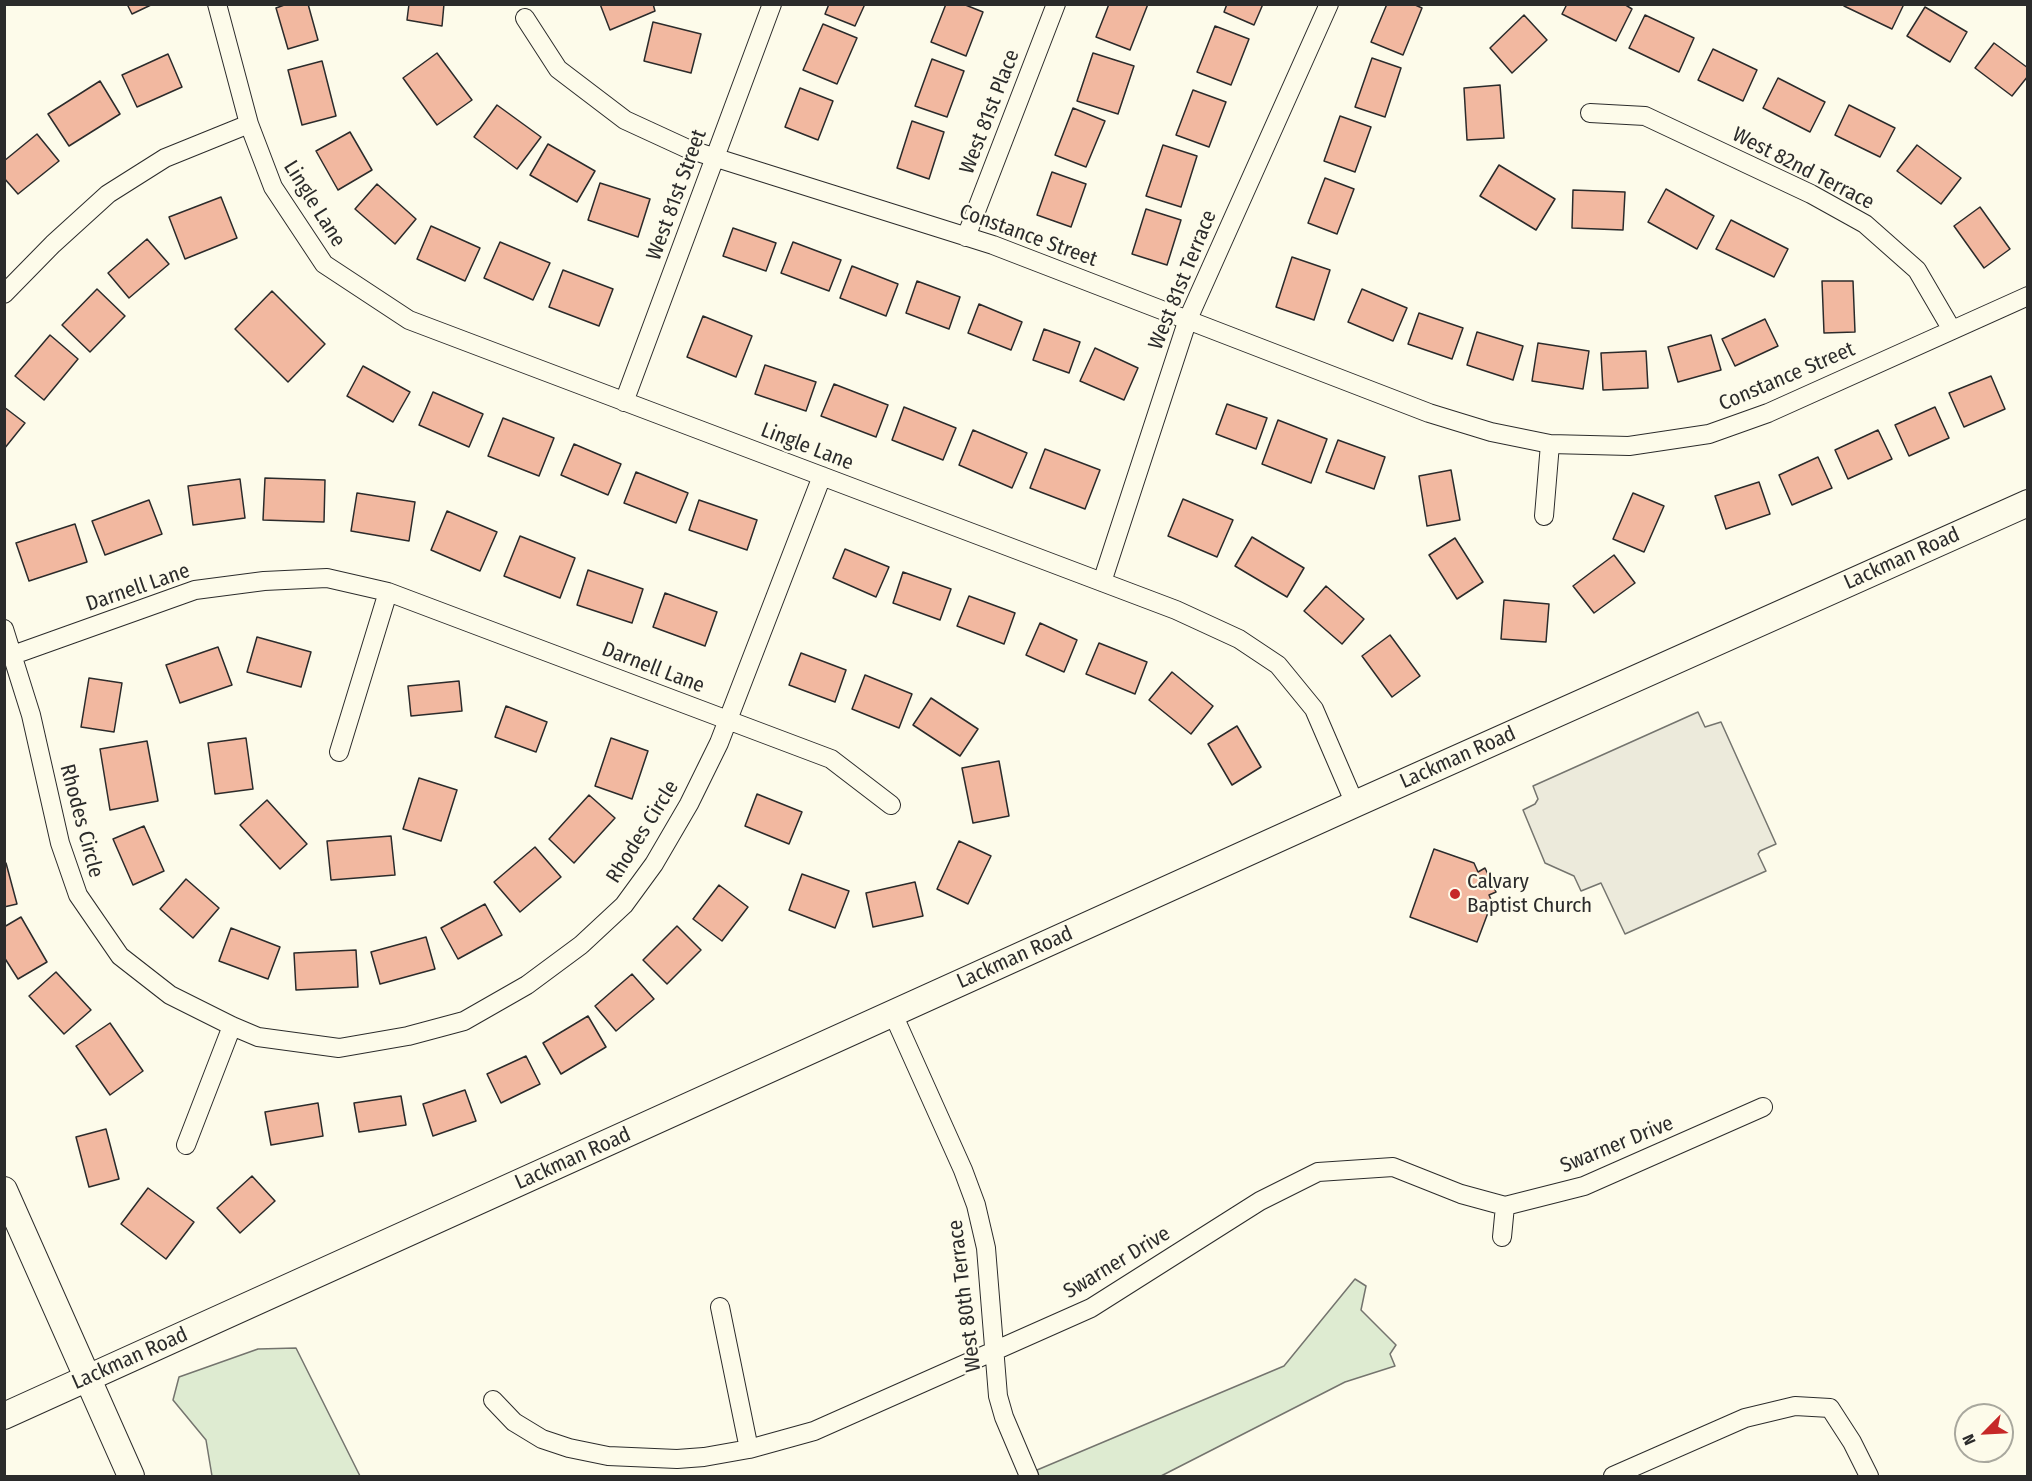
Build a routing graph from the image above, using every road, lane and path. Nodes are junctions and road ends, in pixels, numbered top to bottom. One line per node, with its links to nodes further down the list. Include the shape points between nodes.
1 (217, 4): 7 (street, Lingle Lane)
2 (772, 4): 8 (street, West 81st Street)
3 (1056, 4): 9 (street, West 81st Place)
4 (1329, 4): 12 (street, West 81st Terrace)
5 (525, 18): 8 (street, Constance Street, via 558,69 625,120)
6 (1590, 113): 13 (street, West 82nd Terrace, via 1646,116 1811,194 1865,224 1917,270)
7 (249, 124): 10 (street, via 165,158 108,194); 14 (street, Lingle Lane, via 273,187 324,264 409,320)
8 (715, 157): 9 (street, Constance Street); 14 (street, West 81st Street)
9 (966, 237): 12 (street, Constance Street)
10 (4, 294)
11 (2028, 296): 13 (street, Constance Street)
12 (1188, 319): 15 (street, Constance Street, via 1430,412 1491,432); 19 (street, West 81st Terrace)
13 (1952, 330): 15 (street, Constance Street, via 1768,413 1709,434 1629,446)
14 (624, 402): 16 (street, Lingle Lane)
15 (1550, 444): 18 (street)
16 (822, 476): 19 (street, Lingle Lane); 23 (street, Rhodes Circle)
17 (2028, 503): 25 (main road, Lackman Road)
18 (1544, 516)
19 (1102, 582): 25 (street, Lingle Lane, via 1239,639 1278,664 1314,709)
20 (388, 592): 22 (street, Darnell Lane, via 327,578 195,590); 23 (street, Darnell Lane); 24 (street)
21 (4, 629): 22 (street, Rhodes Circle)
22 (13, 655): 28 (street, Rhodes Circle, via 60,843 78,895 120,956 170,995)
23 (728, 720): 26 (street, Darnell Lane, via 831,759); 28 (street, Rhodes Circle, via 689,804 654,864 624,905 581,945 527,985 464,1021 339,1048 258,1036)
24 (339, 752)
25 (1355, 804): 27 (main road, Lackman Road)
26 (891, 805)
27 (893, 1014): 35 (street, West 80th Terrace, via 976,1204 986,1248); 36 (main road, Lackman Road)
28 (232, 1026): 30 (street)
29 (1762, 1107): 32 (street, Swarner Drive, via 1584,1186)
30 (186, 1145)
31 (4, 1190): 36 (main road)
32 (1505, 1206): 33 (street); 35 (street, Swarner Drive, via 1461,1194 1393,1167 1318,1172 1260,1201 1091,1308)
33 (1503, 1237)
34 (720, 1307): 39 (street)
35 (994, 1351): 39 (street, Swarner Drive, via 814,1431); 41 (street, West 80th Terrace, via 998,1396)
36 (88, 1378): 38 (main road, Lackman Road); 40 (main road)
37 (493, 1400): 39 (street, Swarner Drive, via 514,1422 542,1439 608,1456 678,1459)
38 (4, 1416)
39 (749, 1449)
40 (131, 1476)
41 (1029, 1476)
42 (1613, 1476): 43 (street, via 1745,1418 1795,1407 1830,1408)
43 (1869, 1476)

